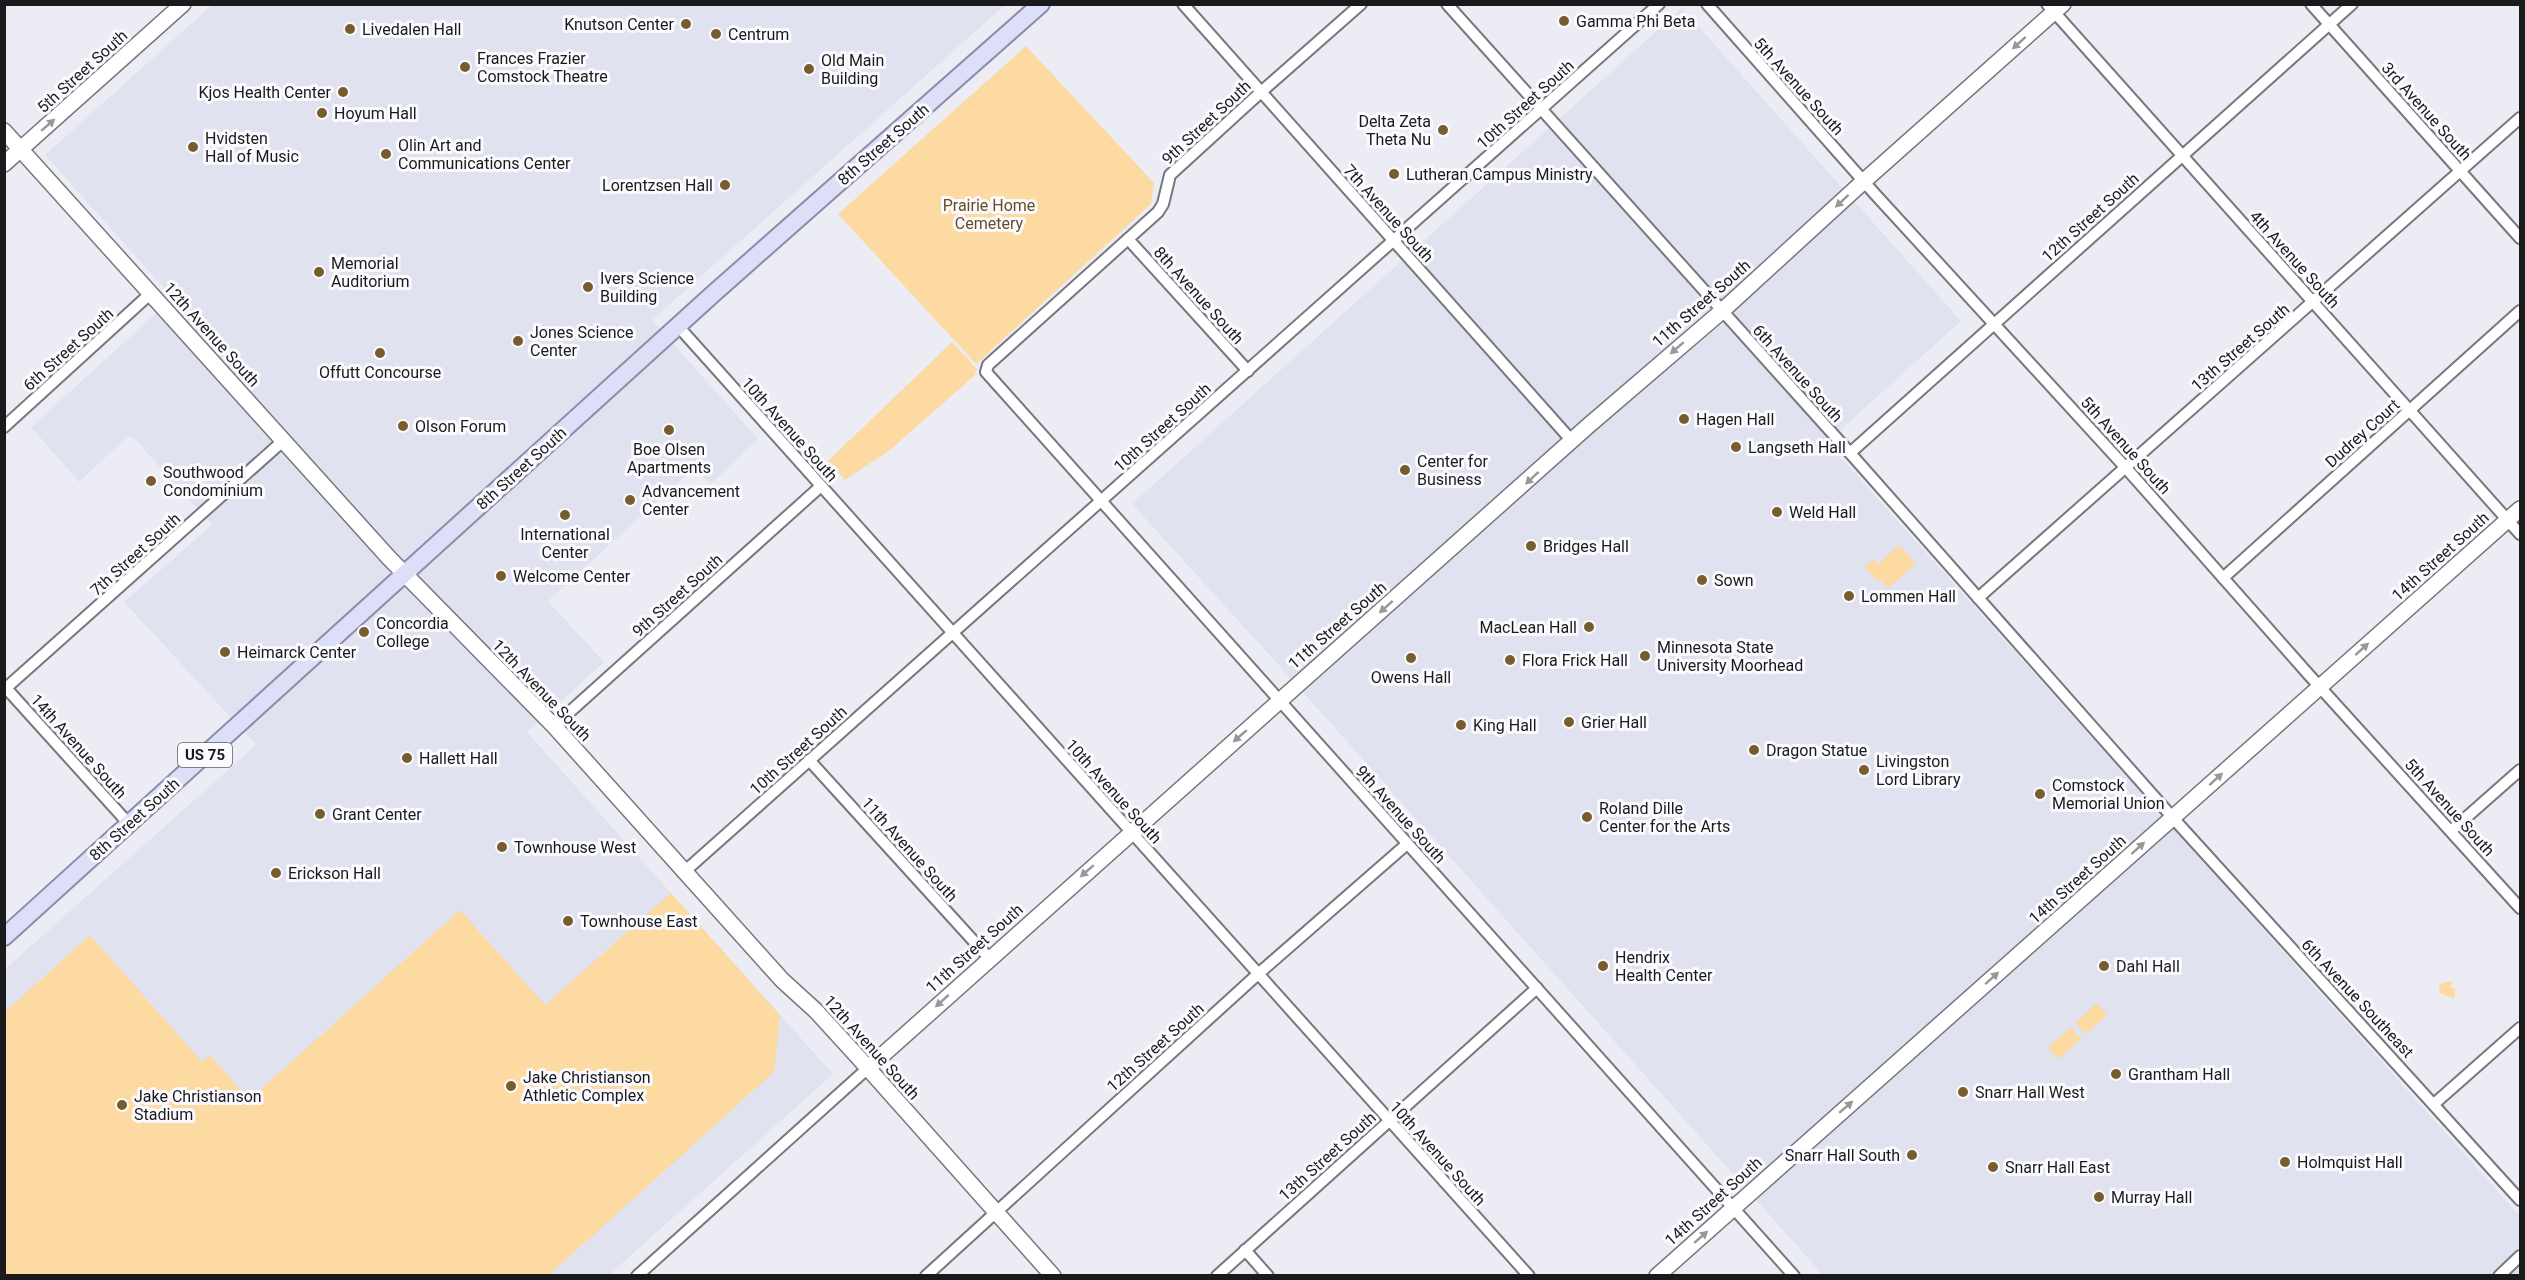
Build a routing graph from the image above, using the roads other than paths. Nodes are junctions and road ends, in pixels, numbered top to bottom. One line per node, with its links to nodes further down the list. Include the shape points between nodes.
1 (183, 4): 16 (street, 5th Street South, one-way to 1)
2 (1041, 4): 29 (main road, 8th Street South / US 75)
3 (1183, 4): 12 (street, 7th Avenue South)
4 (1361, 4): 12 (street, 9th Street South)
5 (1447, 4): 13 (street, 6th Avenue South)
6 (1659, 4): 13 (street, 10th Street South)
7 (1707, 4): 20 (street, 5th Avenue South)
8 (2311, 4): 11 (street, 3rd Avenue South)
9 (2352, 4): 11 (street, 12th Street South)
10 (2055, 7): 17 (street, 4th Avenue South); 20 (street, 11th Street South, one-way to 20)
11 (2329, 24): 17 (street, 12th Street South); 19 (street, 3rd Avenue South)
12 (1261, 92): 22 (street, 9th Street South, via 1170,175 1158,212); 23 (street, 7th Avenue South)
13 (1541, 109): 23 (street, 10th Street South); 26 (street, 6th Avenue South)
14 (2520, 118): 19 (street, 13th Street South)
15 (4, 131): 16 (street, 12th Avenue South)
16 (21, 149): 18 (street, 5th Street South); 24 (street, 12th Avenue South)
17 (2182, 154): 25 (street, 4th Avenue South); 28 (street, 12th Street South)
18 (4, 164)
19 (2461, 171): 21 (street, 3rd Avenue South); 25 (street, 13th Street South)
20 (1864, 181): 26 (street, 11th Street South, one-way to 26); 28 (street, 5th Avenue South)
21 (2520, 238)
22 (1128, 239): 30 (street, 8th Avenue South); 31 (street, 9th Street South, via 988,365)
23 (1393, 241): 30 (street, 10th Street South); 35 (street, 7th Avenue South)
24 (151, 293): 33 (street, 6th Street South); 34 (street, 12th Avenue South)
25 (2314, 303): 32 (street, 4th Avenue South); 37 (street, 13th Street South)
26 (1722, 311): 35 (street, 11th Street South, one-way to 35); 36 (street, 6th Avenue South)
27 (2520, 311): 32 (street, Dudrey Court)
28 (1995, 322): 36 (street, 12th Street South); 37 (street, 5th Avenue South)
29 (678, 326): 38 (street, 10th Avenue South); 43 (main road, 8th Street South / US 75)
30 (1248, 370): 39 (street, 10th Street South)
31 (986, 372): 39 (street, 9th Avenue South)
32 (2410, 410): 41 (street, 4th Avenue South); 44 (street, Dudrey Court)
33 (4, 427)
34 (284, 440): 43 (street, 12th Avenue South); 48 (street, 7th Street South)
35 (1572, 441): 49 (street, 11th Street South, one-way to 49)
36 (1850, 453): 45 (street, 6th Avenue South)
37 (2126, 468): 44 (street, 5th Avenue South); 45 (street, 13th Street South)
38 (821, 486): 46 (street, 10th Avenue South); 50 (street, 9th Street South)
39 (1101, 501): 46 (street, 10th Street South); 49 (street, 9th Avenue South)
40 (2520, 509): 41 (street, 14th Street South)
41 (2508, 520): 42 (street, 4th Avenue South); 47 (street, 14th Street South, one-way to 41)
42 (2520, 534)
43 (406, 574): 50 (street, 12th Avenue South); 54 (main road, 8th Street South / US 75)
44 (2223, 578): 47 (street, 5th Avenue South)
45 (1978, 597): 53 (street, 6th Avenue South)
46 (952, 633): 51 (street, 10th Street South); 56 (street, 10th Avenue South)
47 (2320, 687): 53 (street, 14th Street South, one-way to 47); 55 (street, 5th Avenue South)
48 (5, 688): 54 (street, 14th Avenue South)
49 (1280, 701): 56 (street, 11th Street South, one-way to 56); 57 (street, 9th Avenue South)
50 (554, 726): 58 (street, 12th Avenue South)
51 (809, 760): 58 (street, 10th Street South); 61 (street, 11th Avenue South)
52 (2520, 770): 55 (street)
53 (2173, 818): 66 (street, 6th Avenue Southeast); 69 (street, 14th Street South, one-way to 53)
54 (129, 824): 60 (main road, 8th Street South / US 75)
55 (2452, 830): 59 (street, 5th Avenue South)
56 (1131, 832): 61 (street, 11th Street South, one-way to 61); 62 (street, 10th Avenue South)
57 (1407, 844): 62 (street, 12th Street South); 63 (street, 9th Avenue South)
58 (684, 872): 65 (street, 12th Avenue South)
59 (2520, 908)
60 (4, 937)
61 (989, 958): 65 (street, 11th Street South, one-way to 65)
62 (1258, 974): 67 (street, 10th Avenue South); 70 (street, 12th Street South)
63 (1537, 988): 67 (street, 13th Street South); 69 (street, 9th Avenue South)
64 (2520, 1028): 66 (street)
65 (868, 1068): 70 (street, 12th Avenue South); 73 (street, 11th Street South)
66 (2434, 1104): 68 (street, 6th Avenue Southeast)
67 (1389, 1121): 71 (street, 13th Street South); 78 (street, 10th Avenue South)
68 (2520, 1200)
69 (1734, 1208): 79 (street, 14th Street South, one-way to 69); 80 (street, 9th Avenue South)
70 (995, 1212): 74 (street, 12th Street South); 75 (street, 12th Avenue South)
71 (1245, 1250): 76 (street, 13th Street South); 77 (street)
72 (2520, 1256): 81 (street)
73 (637, 1275)
74 (926, 1275)
75 (1053, 1275)
76 (1217, 1275)
77 (1268, 1275)
78 (1529, 1275)
79 (1657, 1275)
80 (1794, 1275)
81 (2499, 1275)

